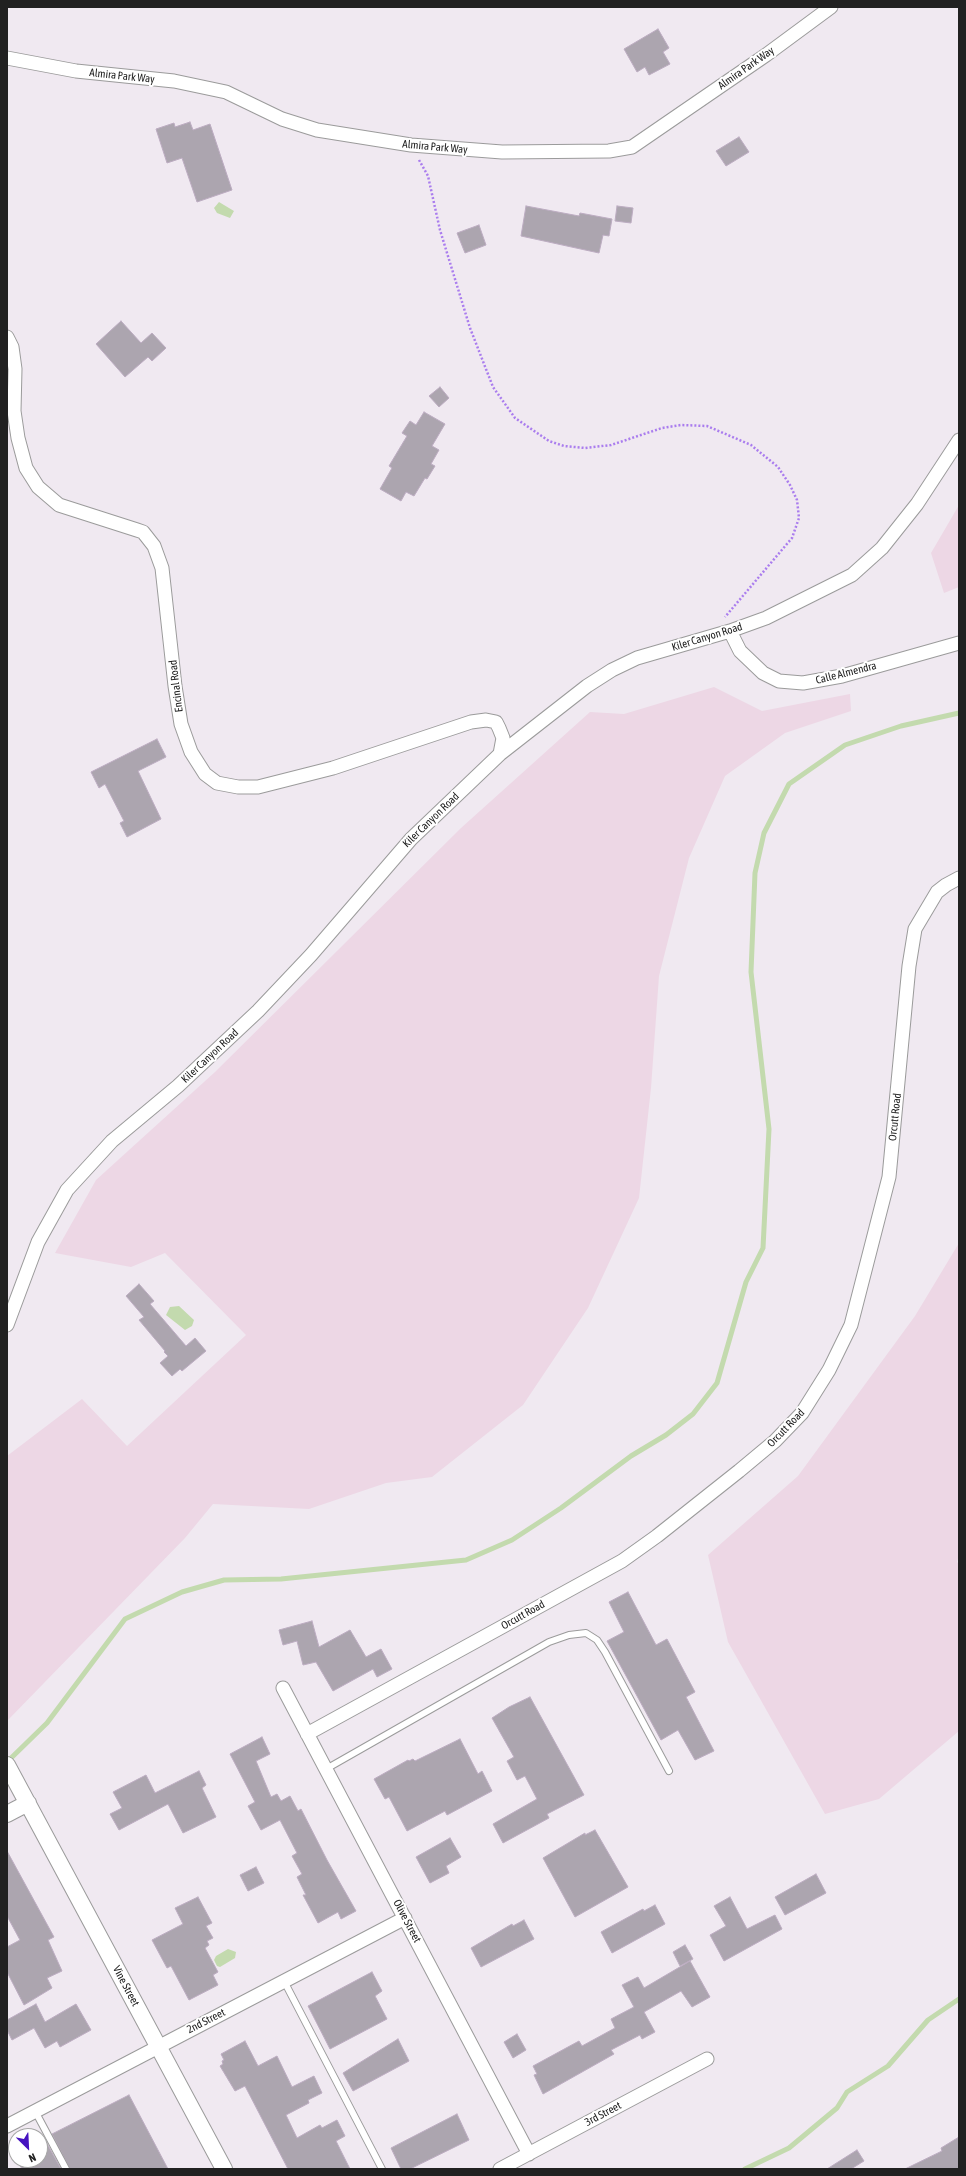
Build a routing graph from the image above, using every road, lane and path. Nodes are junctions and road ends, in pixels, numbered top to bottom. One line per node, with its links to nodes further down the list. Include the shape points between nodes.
1 (831, 7): 3 (street, Almira Park Way, via 632,147 609,151 502,152)
2 (7, 58): 3 (street, Almira Park Way, via 76,71 174,81 226,92 282,119 316,130)
3 (411, 145): 7 (path, via 428,176 440,230 476,345 493,387 515,418 549,441 564,446 586,448 611,445 662,428 681,425 707,426 751,445 778,467 790,485 797,500 799,518 792,538)
4 (7, 337): 9 (street, Encinal Road, via 12,347 15,369 14,411 18,438 26,468 38,487 59,505 143,532 154,546 162,568 181,724 191,752 205,774 217,782 238,787 258,787 333,768 471,722 486,720 496,722 500,728 504,738)
5 (959, 440): 6 (street, Kiler Canyon Road, via 908,515 882,548 852,575 766,618)
6 (730, 631): 7 (street, Kiler Canyon Road); 8 (street, Calle Almendra, via 740,651 763,673 780,680 803,683 842,676)
7 (706, 638): 9 (street, Kiler Canyon Road, via 637,658 612,670 587,686)
8 (959, 643)
9 (500, 754): 11 (street, Kiler Canyon Road, via 411,839 311,955 258,1011 178,1086 112,1141 67,1190 38,1242)
10 (959, 878): 13 (street, Orcutt Road, via 937,892 915,929 909,966 889,1177 850,1325 829,1370 802,1413 775,1441 739,1471 622,1561)
11 (7, 1324)
12 (283, 1688): 13 (street, Olive Street)
13 (307, 1734): 15 (street, Olive Street)
14 (9, 1769): 17 (street, Vine Street)
15 (326, 1769): 16 (lane, via 549,1642 569,1635 586,1633 597,1640 605,1652); 19 (street, Olive Street)
16 (669, 1771)
17 (28, 1804): 18 (street); 21 (street, Vine Street)
18 (7, 1814)
19 (405, 1918): 20 (street, 2nd Street); 25 (street, Olive Street)
20 (284, 1981): 21 (street, 2nd Street); 28 (lane)
21 (158, 2046): 23 (street, 2nd Street); 27 (street, Vine Street)
22 (707, 2059): 25 (street, 3rd Street)
23 (35, 2110): 24 (street, 2nd Street); 26 (lane)
24 (7, 2126)
25 (529, 2154): 29 (street, 3rd Street)
26 (66, 2169)
27 (224, 2169)
28 (382, 2169)
29 (500, 2169)

